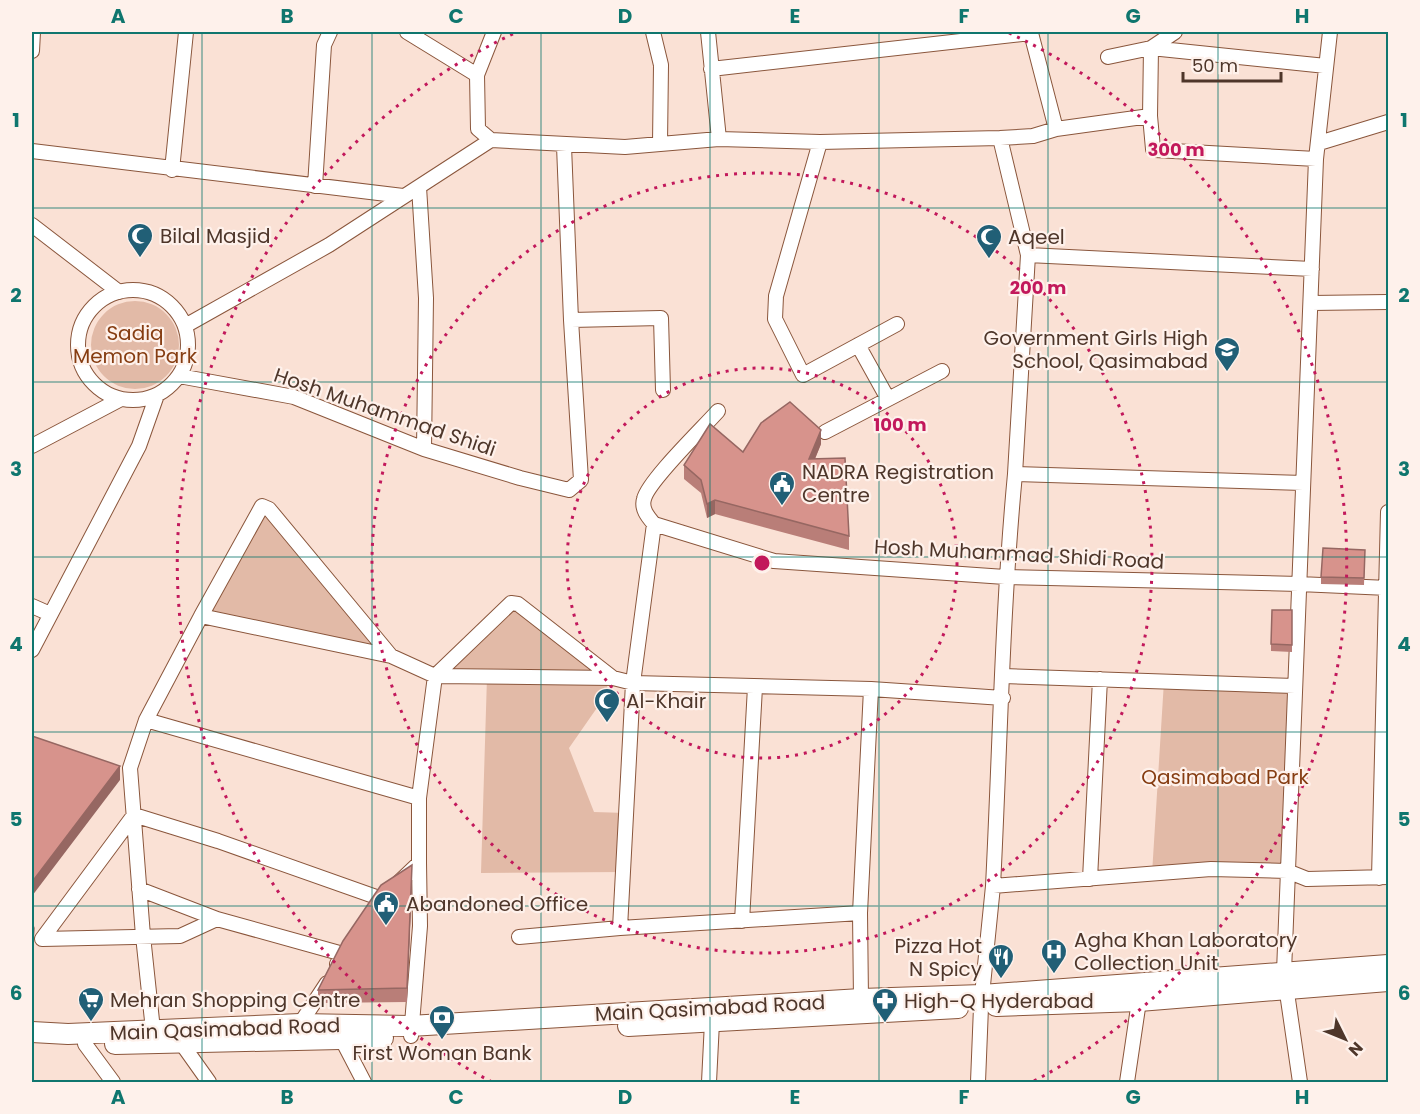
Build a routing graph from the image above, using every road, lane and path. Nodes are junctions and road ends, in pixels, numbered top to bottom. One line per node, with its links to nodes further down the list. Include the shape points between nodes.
1 (33, 32): 12 (street)
2 (186, 32): 29 (street)
3 (330, 32): 30 (street, via 324,45)
4 (407, 32): 16 (street)
5 (495, 32): 16 (street)
6 (653, 32): 24 (street, via 661,65)
7 (708, 32): 15 (street)
8 (1031, 32): 15 (street); 19 (street)
9 (1175, 32): 11 (street)
10 (1330, 32): 14 (street)
11 (1151, 48): 13 (street); 14 (street); 17 (street)
12 (32, 51)
13 (1108, 57)
14 (1326, 66): 25 (street)
15 (711, 69): 22 (street)
16 (477, 75): 21 (street, via 478,129)
17 (1150, 116): 19 (street); 28 (street, via 1155,150)
18 (1389, 122): 25 (street)
19 (1056, 129): 20 (street, via 1033,136)
20 (1000, 138): 23 (street); 34 (street)
21 (490, 140): 26 (street); 31 (street)
22 (719, 140): 23 (street); 24 (street)
23 (820, 142): 42 (street, via 776,296 775,319 803,375)
24 (660, 143): 26 (street)
25 (1319, 143): 28 (street)
26 (564, 146): 39 (street)
27 (32, 151): 29 (street)
28 (1317, 159): 35 (street)
29 (172, 170): 30 (street)
30 (315, 186): 32 (street)
31 (419, 187): 32 (street); 52 (street, via 426,298)
32 (403, 196): 41 (street, via 272,279)
33 (32, 225): 36 (street)
34 (1028, 255): 35 (street); 53 (street)
35 (1312, 269): 38 (street)
36 (119, 292): 41 (street, via 133,290 159,296 175,309); 47 (street, via 102,299 89,312 80,328 78,346 81,365 90,381 104,393)
37 (1389, 302): 38 (street)
38 (1311, 303): 54 (street)
39 (570, 320): 45 (street, via 661,318); 52 (street, Hosh Muhammad Shidi, via 580,480 575,486 569,490 520,478)
40 (897, 324): 42 (street)
41 (185, 326): 44 (street, via 189,343)
42 (858, 345): 48 (street)
43 (942, 371): 48 (street)
44 (179, 376): 46 (street); 52 (street, Hosh Muhammad Shidi, via 294,398)
45 (663, 390)
46 (157, 395): 47 (street, via 140,400); 62 (street, via 139,446)
47 (121, 399): 51 (street)
48 (888, 399): 50 (street)
49 (718, 411): 57 (street, via 644,498 645,513)
50 (825, 432)
51 (32, 446)
52 (424, 449)
53 (1015, 474): 54 (street); 58 (street)
54 (1303, 483): 59 (street)
55 (1389, 512): 56 (street)
56 (1388, 517): 60 (street)
57 (654, 524): 58 (street, Hosh Muhammad Shidi Road, via 774,561); 71 (street)
58 (1005, 577): 59 (street, Hosh Muhammad Shidi Road); 68 (street)
59 (1299, 584): 60 (street, Hosh Muhammad Shidi Road); 72 (street)
60 (1387, 588): 66 (street)
61 (32, 606): 62 (street)
62 (50, 614): 64 (street)
63 (201, 616): 65 (street); 65 (street, via 262,507 268,509); 76 (street)
64 (32, 650)
65 (391, 656): 67 (street)
66 (1386, 672): 77 (street)
67 (435, 676): 69 (street); 69 (street, via 514,602); 78 (street)
68 (1003, 676): 70 (street); 75 (street)
69 (613, 678): 71 (street)
70 (1100, 679): 72 (street); 84 (street)
71 (633, 682): 73 (street); 92 (street)
72 (1295, 686): 82 (street)
73 (755, 687): 74 (street); 91 (street)
74 (871, 689): 75 (street); 88 (street)
75 (1003, 698): 85 (street)
76 (146, 720): 78 (street); 80 (street, via 130,768)
77 (1386, 739): 79 (street)
78 (419, 798): 81 (street)
79 (1385, 802): 83 (street)
80 (134, 815): 86 (street); 87 (street); 93 (street, via 42,939)
81 (419, 863): 87 (street); 104 (street, via 420,926)
82 (1287, 871): 83 (street, via 1307,879); 84 (street, via 1211,869); 96 (street)
83 (1384, 878)
84 (1090, 879): 85 (street)
85 (993, 886): 99 (street)
86 (139, 889): 90 (street); 93 (street)
87 (381, 899): 89 (street)
88 (860, 913): 91 (street); 98 (street)
89 (369, 917)
90 (217, 919): 93 (street, via 180,936); 102 (street, via 346,950)
91 (742, 921): 92 (street)
92 (620, 928): 94 (street)
93 (142, 936): 103 (street)
94 (519, 937)
95 (1389, 964): 96 (main road, Main Qasimabad Road)
96 (1284, 980): 97 (main road, Main Qasimabad Road); 99 (main road, Main Qasimabad Road); 100 (main road, Main Qasimabad Road); 116 (street)
97 (1389, 981)
98 (861, 999): 99 (main road, Main Qasimabad Road); 104 (main road, Main Qasimabad Road)
99 (982, 1001): 100 (main road, Main Qasimabad Road); 101 (main road, Main Qasimabad Road); 114 (street)
100 (1139, 1001): 115 (street)
101 (712, 1022): 104 (main road, Main Qasimabad Road); 113 (street)
102 (300, 1024): 103 (main road, Main Qasimabad Road); 106 (main road, Main Qasimabad Road)
103 (153, 1029): 105 (main road, Main Qasimabad Road)
104 (410, 1031): 106 (main road, Main Qasimabad Road)
105 (32, 1032)
106 (339, 1032): 108 (main road, Main Qasimabad Road); 112 (street)
107 (85, 1044): 108 (main road, Main Qasimabad Road); 109 (main road, Main Qasimabad Road); 110 (street)
108 (182, 1044): 111 (street)
109 (32, 1045)
110 (113, 1083)
111 (209, 1083)
112 (364, 1083)
113 (709, 1083)
114 (978, 1083)
115 (1127, 1083)
116 (1300, 1083)

